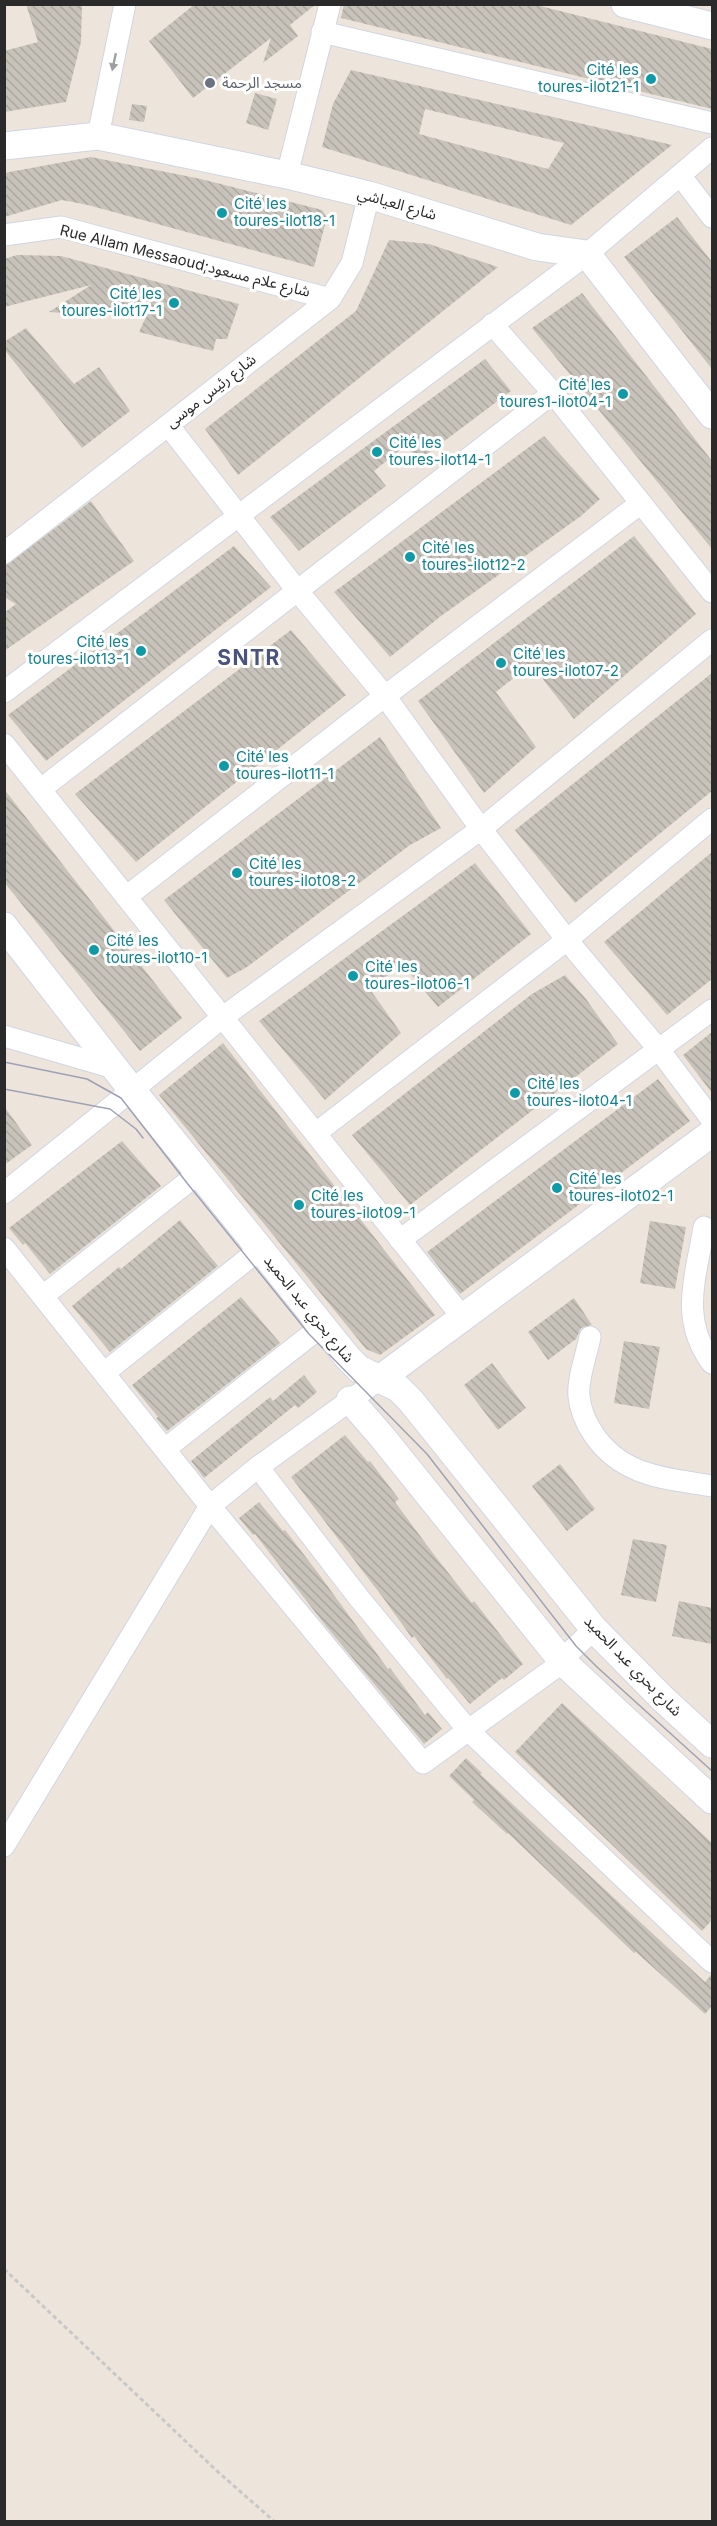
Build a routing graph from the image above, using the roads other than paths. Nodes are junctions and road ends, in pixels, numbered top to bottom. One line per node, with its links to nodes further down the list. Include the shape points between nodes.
1 (126, 4): 7 (street, one-way to 7)
2 (330, 4): 5 (street)
3 (625, 4): 4 (street)
4 (712, 26)
5 (322, 32): 6 (street); 10 (street)
6 (712, 123)
7 (98, 136): 8 (street, شارع العياشي); 10 (street, شارع العياشي)
8 (4, 146)
9 (712, 148): 11 (street)
10 (287, 175): 12 (street, شارع العياشي)
11 (680, 175): 13 (street); 15 (street)
12 (369, 195): 15 (street, شارع العياشي, via 537,247); 16 (street, شارع رئيس موسى, via 352,263)
13 (712, 217)
14 (4, 235): 16 (street, Rue Allam Messaoud;شارع علام مسعود, via 61,226)
15 (587, 254): 17 (street); 19 (street)
16 (330, 299): 20 (street, شارع رئيس موسى)
17 (492, 324): 18 (street); 22 (street)
18 (553, 393): 21 (street); 24 (street)
19 (712, 415)
20 (168, 425): 22 (street); 23 (street, شارع رئيس موسى)
21 (641, 503): 25 (street); 28 (street)
22 (239, 515): 24 (street); 27 (street)
23 (4, 554)
24 (296, 589): 28 (street); 30 (street)
25 (712, 592)
26 (712, 640): 32 (street)
27 (4, 692)
28 (385, 696): 32 (street); 33 (street)
29 (4, 744): 30 (street)
30 (41, 789): 33 (street)
31 (712, 819): 35 (street)
32 (481, 829): 35 (street); 37 (street)
33 (126, 897): 37 (street)
34 (4, 926): 40 (street, شارع بحري عبد الحميد)
35 (567, 940): 39 (street); 43 (street)
36 (712, 1010): 39 (street)
37 (223, 1017): 41 (street); 43 (street)
38 (4, 1036): 40 (street)
39 (660, 1051): 42 (street); 48 (street)
40 (114, 1068): 41 (street, شارع بحري عبد الحميد)
41 (132, 1090): 45 (street, شارع بحري عبد الحميد); 46 (street)
42 (712, 1120)
43 (316, 1133): 48 (street)
44 (712, 1133): 52 (street)
45 (199, 1173): 50 (street, شارع بحري عبد الحميد); 51 (street)
46 (4, 1193)
47 (704, 1227): 55 (street, via 692,1298 693,1326)
48 (400, 1240): 52 (street)
49 (4, 1248): 51 (street)
50 (260, 1249): 53 (street, شارع بحري عبد الحميد); 56 (street)
51 (43, 1296): 56 (street)
52 (463, 1318): 57 (street)
53 (322, 1326): 57 (street, شارع بحري عبد الحميد, via 358,1369); 59 (street)
54 (590, 1337): 61 (street, via 578,1394 582,1412 600,1444 612,1456 652,1476)
55 (712, 1363)
56 (104, 1373): 59 (street)
57 (381, 1378): 58 (street); 63 (street, شارع بحري عبد الحميد, via 411,1401)
58 (350, 1400): 60 (street); 64 (street)
59 (165, 1449): 62 (street)
60 (258, 1467): 62 (street); 65 (street)
61 (712, 1486)
62 (210, 1506): 65 (street, via 423,1763); 68 (street)
63 (594, 1629): 64 (street); 66 (street, شارع بحري عبد الحميد)
64 (563, 1662): 65 (street); 67 (street)
65 (468, 1730): 69 (street)
66 (712, 1744)
67 (712, 1800)
68 (4, 1846)
69 (712, 1962)

